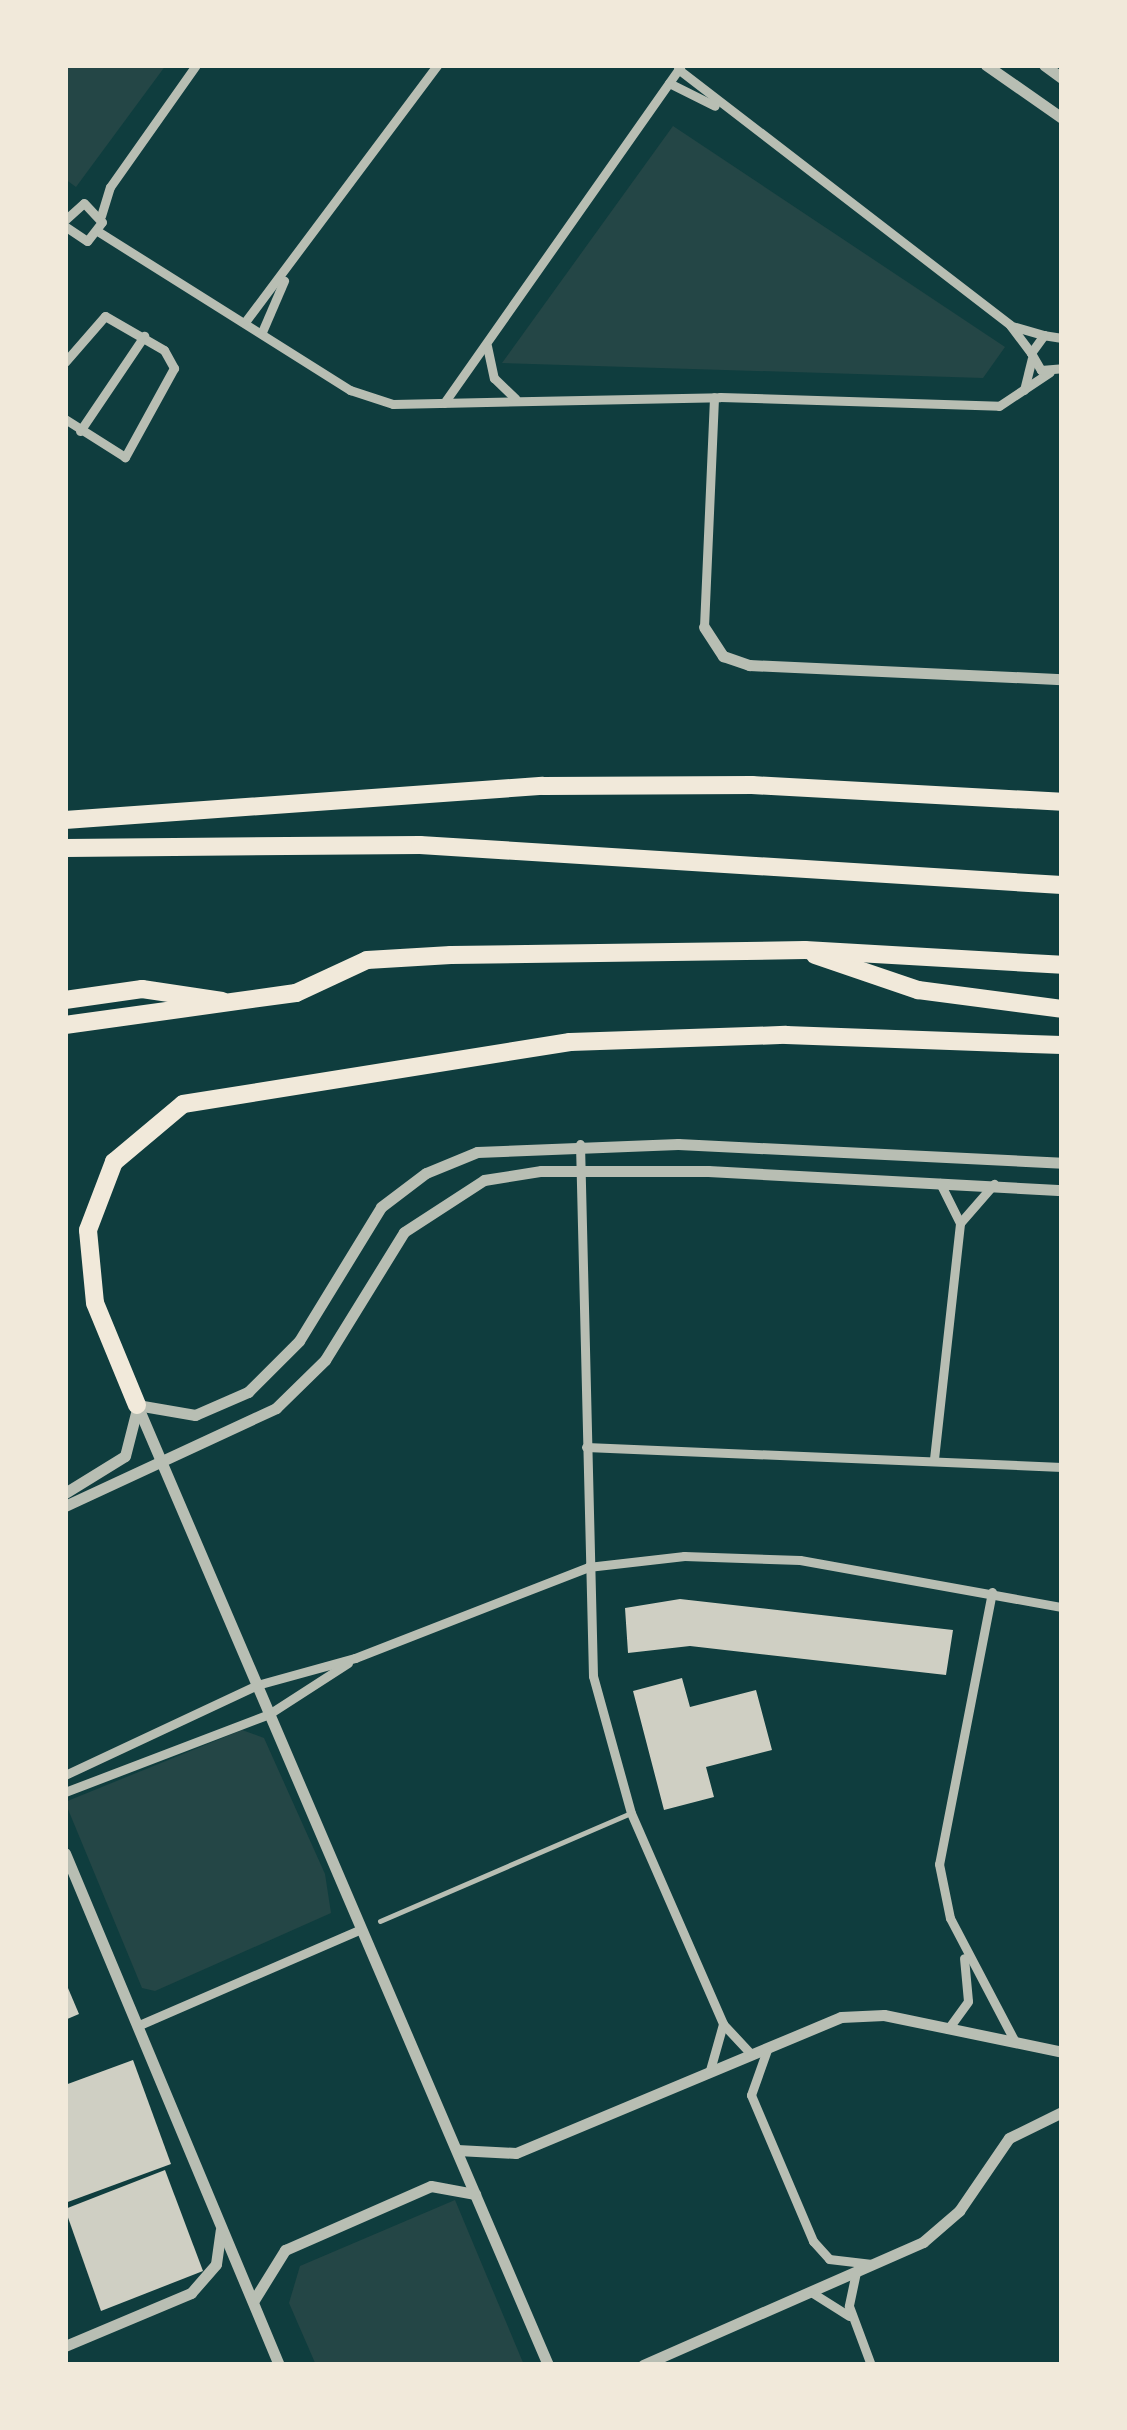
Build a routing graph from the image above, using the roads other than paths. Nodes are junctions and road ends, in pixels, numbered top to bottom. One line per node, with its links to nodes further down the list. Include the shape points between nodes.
1 (196, 65): 10 (street)
2 (437, 65): 17 (street)
3 (986, 65): 9 (street)
4 (1044, 65): 6 (street)
5 (680, 67): 7 (street); 8 (street)
6 (1062, 78)
7 (669, 83): 8 (street); 24 (street)
8 (717, 107): 19 (street)
9 (1062, 118)
10 (110, 186): 11 (street); 13 (street)
11 (84, 203): 12 (street); 13 (street)
12 (66, 216): 15 (street)
13 (101, 216): 14 (street)
14 (100, 232): 15 (street); 18 (street)
15 (73, 238): 16 (street)
16 (65, 250)
17 (285, 278): 18 (street); 21 (street)
18 (245, 322): 21 (street)
19 (1010, 325): 23 (street); 25 (street)
20 (1062, 327): 23 (street)
21 (262, 332): 31 (street, via 360,396)
22 (144, 336): 26 (street, via 96,318); 33 (street); 33 (street, via 174,368 128,453 113,456)
23 (1053, 336): 25 (street)
24 (486, 346): 30 (street, via 494,378); 31 (street)
25 (1032, 356): 27 (street); 28 (street)
26 (65, 362)
27 (1058, 371): 28 (street)
28 (1024, 392): 29 (street, via 999,406)
29 (714, 397): 30 (street); 34 (street)
30 (519, 400): 31 (street)
31 (444, 403)
32 (65, 419): 33 (street)
33 (80, 431)
34 (704, 627): 35 (street, via 723,656 748,665)
35 (1062, 679)
36 (1062, 802): 37 (highway, via 560,786)
37 (65, 820)
38 (65, 848): 39 (highway, via 420,845)
39 (1062, 885)
40 (805, 950): 41 (highway); 43 (highway, via 367,960 315,987); 44 (highway, via 918,990)
41 (1062, 965)
42 (65, 1000): 43 (highway, via 164,989)
43 (230, 1003): 45 (highway)
44 (1062, 1009)
45 (65, 1025)
46 (1062, 1045): 54 (highway, via 786,1035 570,1042 183,1104 114,1162 88,1230 94,1302)
47 (580, 1144): 48 (street); 49 (street); 54 (street, via 496,1148 426,1172 370,1221 312,1322 248,1392 195,1415)
48 (1062, 1163)
49 (581, 1171): 50 (street); 55 (street); 57 (street, via 503,1175 432,1206 390,1248 338,1342 294,1394)
50 (937, 1180): 51 (street); 53 (street)
51 (995, 1184): 52 (street); 53 (street)
52 (1062, 1190)
53 (960, 1223): 56 (street)
54 (138, 1404): 57 (street); 59 (street, via 125,1456)
55 (586, 1448): 56 (street); 61 (street)
56 (934, 1459): 58 (street)
57 (164, 1466): 60 (street); 65 (street)
58 (1062, 1467)
59 (65, 1493)
60 (65, 1506)
61 (588, 1567): 62 (street, via 742,1556); 64 (street); 69 (street, via 593,1676)
62 (992, 1592): 63 (street); 73 (street, via 938,1864)
63 (1062, 1606)
64 (355, 1658): 65 (street); 66 (street)
65 (257, 1685): 66 (street); 67 (street)
66 (269, 1714): 68 (street); 72 (street)
67 (65, 1775)
68 (65, 1792)
69 (631, 1813): 71 (lane); 74 (street)
70 (65, 1853): 75 (street)
71 (380, 1921)
72 (361, 1929): 75 (street); 83 (street)
73 (964, 1950): 76 (street, via 968,2001); 78 (street, via 996,2018)
74 (723, 2024): 80 (street); 81 (street)
75 (136, 2026): 85 (street)
76 (948, 2028): 77 (street, via 862,2014); 78 (street)
77 (770, 2044): 80 (street); 86 (street, via 751,2095 813,2241 829,2259)
78 (1022, 2045): 79 (street)
79 (1062, 2052)
80 (750, 2053): 81 (street)
81 (710, 2070): 83 (street, via 503,2158)
82 (1062, 2112): 86 (street, via 1009,2138 936,2233)
83 (456, 2150): 84 (street)
84 (475, 2194): 89 (street, via 431,2186 284,2250); 93 (street)
85 (221, 2226): 89 (street); 91 (street, via 216,2264 191,2293)
86 (874, 2264): 87 (street)
87 (856, 2272): 88 (street); 90 (street)
88 (811, 2292): 90 (street); 94 (street)
89 (254, 2301): 92 (street)
90 (851, 2318): 95 (street)
91 (65, 2346)
92 (279, 2365)
93 (548, 2365)
94 (643, 2365)
95 (871, 2365)

